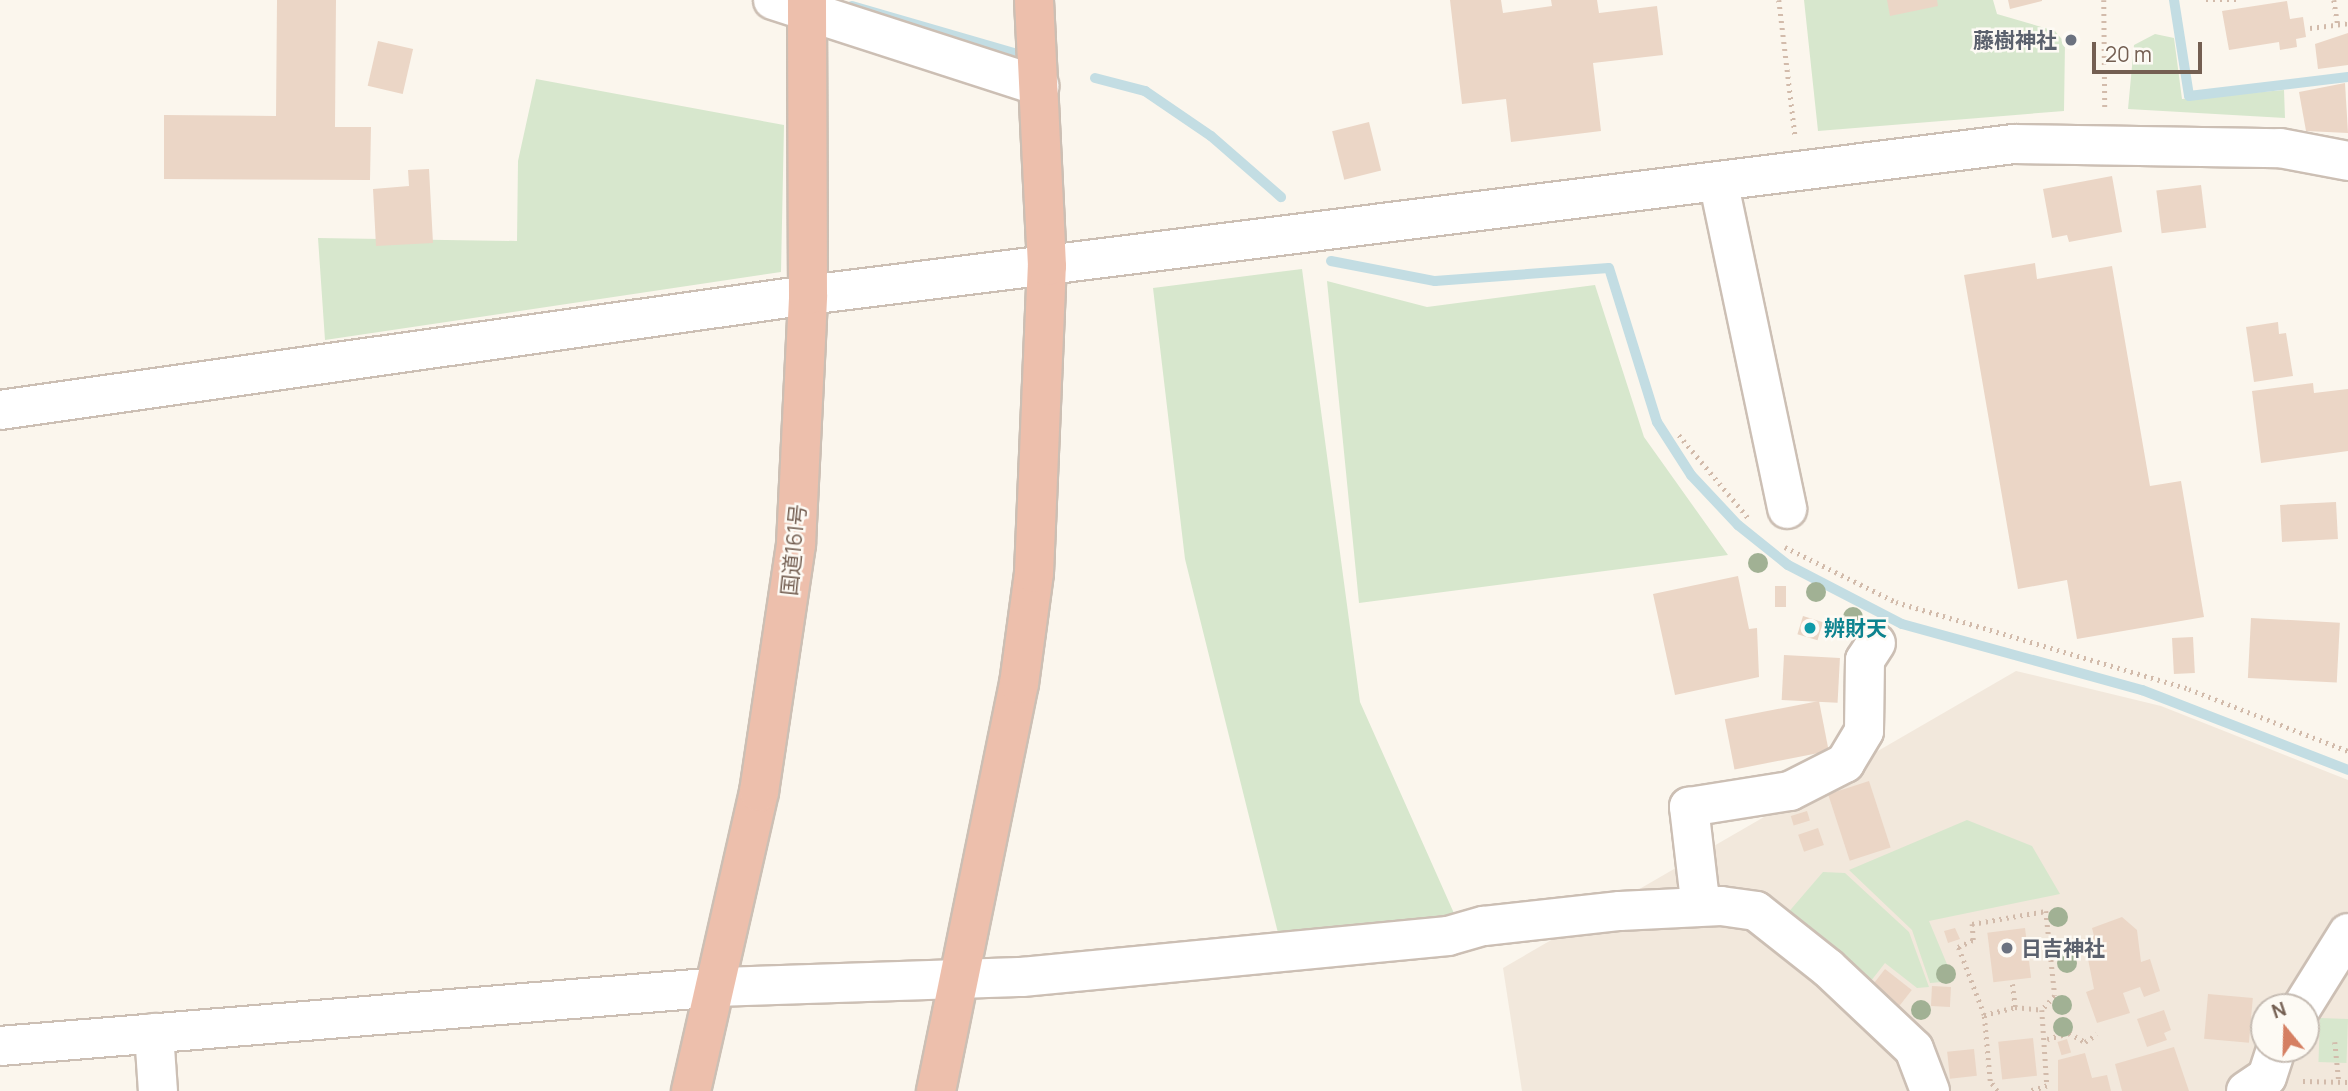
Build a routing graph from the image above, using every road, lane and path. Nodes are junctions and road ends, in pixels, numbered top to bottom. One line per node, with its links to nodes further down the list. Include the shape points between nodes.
1 (1034, 0): 11 (highway)
2 (1779, 0): 13 (path)
3 (2104, 0): 12 (path)
4 (2207, 0): 5 (path)
5 (2241, 0)
6 (2334, 0): 9 (path)
7 (796, 4): 11 (street); 17 (highway, 国道161号)
8 (2348, 23): 9 (path)
9 (2338, 24): 10 (path)
10 (2310, 27)
11 (1039, 86): 16 (highway)
12 (2105, 119)
13 (1797, 148)
14 (2348, 161): 15 (street, via 2280,148 2014,144)
15 (1719, 185): 16 (street); 20 (street)
16 (1047, 266): 17 (street); 25 (highway, via 1034,573)
17 (808, 295): 18 (street); 27 (highway, 国道161号, via 796,544 759,792)
18 (3, 399)
19 (1679, 435): 20 (path)
20 (1773, 525): 22 (path, via 1896,602 2189,689)
21 (1876, 643): 23 (street, via 1865,660 1864,730 1845,763 1790,791 1689,807 1699,892)
22 (2348, 751)
23 (1694, 906): 25 (street, via 1022,977); 43 (street, via 1756,911 1767,919 1914,1049)
24 (2348, 933): 28 (street)
25 (964, 975): 27 (street); 42 (highway)
26 (2012, 984): 29 (path)
27 (719, 987): 32 (street); 41 (highway, 国道161号)
28 (2311, 993)
29 (2015, 1007): 30 (path); 31 (path)
30 (2042, 1010): 31 (path, via 2055,996 2046,911 1972,924 1973,940 1958,947); 34 (path)
31 (1984, 1015): 44 (path, via 1990,1081)
32 (154, 1033): 36 (street); 40 (street)
33 (2098, 1034): 34 (path, via 2087,1041 2068,1033)
34 (2047, 1039): 45 (path, via 2047,1086)
35 (2335, 1042): 38 (path)
36 (0, 1046)
37 (2270, 1078): 38 (path)
38 (2339, 1082): 39 (path)
39 (2348, 1082)
40 (158, 1091)
41 (691, 1091)
42 (936, 1091)
43 (1930, 1091)
44 (1997, 1091)
45 (2031, 1091)

